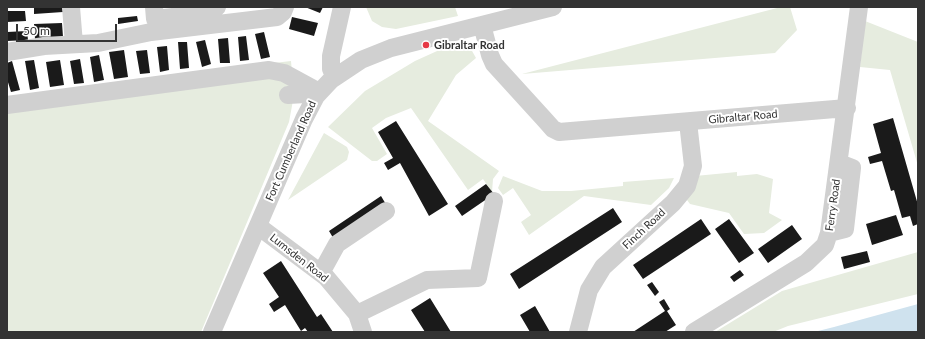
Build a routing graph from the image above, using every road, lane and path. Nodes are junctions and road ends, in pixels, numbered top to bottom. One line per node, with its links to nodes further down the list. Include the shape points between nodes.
1 (71, 7): 9 (street)
2 (154, 7): 3 (street, via 155,20 208,13)
3 (217, 7)
4 (285, 7): 9 (street, via 277,17 151,32 98,43)
5 (342, 7): 11 (street, via 330,56 331,69)
6 (553, 7): 8 (street, Fort Cumberland Road)
7 (859, 7): 15 (street, Ferry Road)
8 (482, 25): 11 (street, Fort Cumberland Road, via 387,49 361,60); 16 (street, Gibraltar Road, via 494,64 553,129 559,132)
9 (74, 44): 10 (street)
10 (7, 52)
11 (335, 76): 12 (street, Fort Cumberland Road)
12 (318, 94): 13 (street); 14 (street, via 284,73 269,70); 19 (street, Fort Cumberland Road, via 304,119)
13 (288, 95)
14 (7, 105)
15 (847, 108): 16 (street, Gibraltar Road); 25 (street, Ferry Road, via 829,233 825,245 806,263)
16 (688, 122): 24 (street, Finch Road, via 693,166 687,186 673,203 603,267 589,290)
17 (494, 201): 21 (street, via 478,278 427,280)
18 (386, 211): 20 (street, via 337,244)
19 (258, 226): 20 (street, Lumsden Road); 22 (street, Fort Cumberland Road)
20 (321, 273): 21 (street, Lumsden Road)
21 (357, 314): 23 (street, Lumsden Road)
22 (212, 332)
23 (363, 332)
24 (578, 332)
25 (694, 332)

